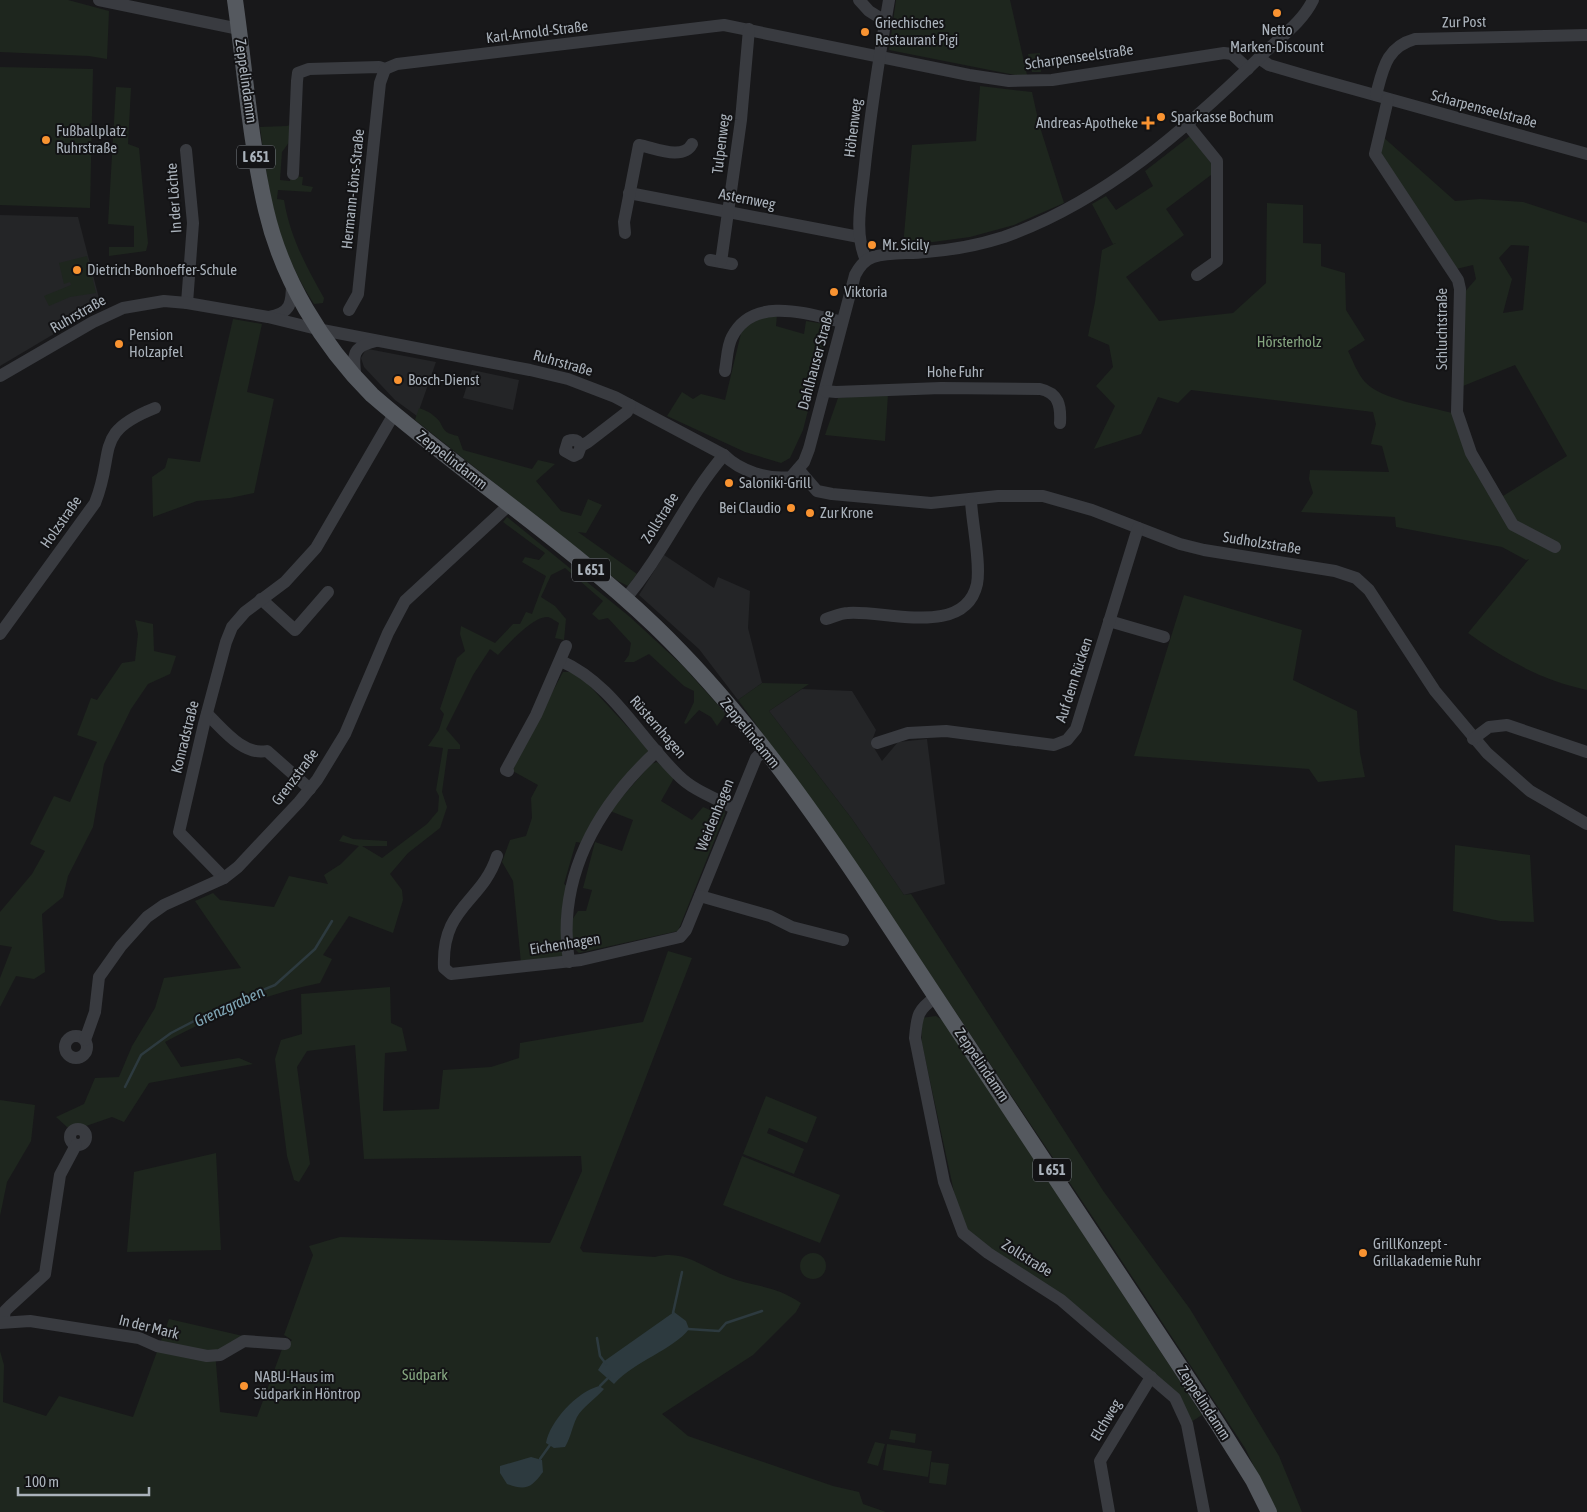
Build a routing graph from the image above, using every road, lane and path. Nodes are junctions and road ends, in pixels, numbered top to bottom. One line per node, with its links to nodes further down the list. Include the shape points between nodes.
1 (99, 0): 7 (street)
2 (235, 0): 7 (main road, Zeppelindamm / L 651)
3 (859, 0): 6 (street)
4 (889, 0): 6 (street, Höhenweg)
5 (1313, 0): 11 (street, via 1303,16)
6 (885, 21): 10 (street, Höhenweg)
7 (239, 29): 27 (main road, Zeppelindamm / L 651, via 266,211)
8 (749, 29): 10 (street, Karl-Arnold-Straße); 13 (street, Karl-Arnold-Straße, via 724,25 397,64); 21 (street, Tulpenweg)
9 (1587, 35): 14 (street, Zur Post, via 1415,39 1398,46 1387,57)
10 (880, 56): 12 (street, Scharpenseelstraße, via 1009,81 1052,80 1224,53 1232,54); 23 (street, Höhenweg, via 868,137)
11 (1258, 58): 12 (street); 14 (street, Scharpenseelstraße, via 1269,65)
12 (1248, 69): 15 (street)
13 (385, 70): 19 (street, Karl-Arnold-Straße, via 380,67 309,69 298,73); 29 (street, Hermann-Löns-Straße, via 380,83 358,294)
14 (1382, 97): 18 (street, Scharpenseelstraße); 48 (street, Schluchtstraße, via 1375,154 1458,280 1457,412 1471,453 1513,525)
15 (1187, 124): 24 (street, via 1098,191 1022,230 950,250 877,256); 26 (street, via 1217,161 1217,261)
16 (692, 144): 20 (street, via 681,153 639,145)
17 (186, 150): 28 (street, In der Löchte, via 193,223)
18 (1587, 154)
19 (293, 174)
20 (629, 193): 21 (street, Asternweg); 22 (street)
21 (729, 212): 23 (street, Asternweg); 25 (street, Tulpenweg)
22 (625, 233)
23 (860, 237): 24 (street, Höhenweg)
24 (866, 260): 31 (street, Dahlhauser Straße, via 855,275)
25 (721, 262)
26 (1197, 275)
27 (292, 281): 30 (street, via 292,302 282,314); 32 (main road, Zeppelindamm / L 651)
28 (187, 303): 30 (street, Ruhrstraße); 35 (street, Ruhrstraße, via 149,302 122,308)
29 (349, 310)
30 (268, 317): 32 (street, Ruhrstraße)
31 (842, 322): 34 (street, via 782,310 758,314 732,336); 37 (street, Dahlhauser Straße)
32 (317, 329): 33 (street, Ruhrstraße); 36 (main road, Zeppelindamm / L 651)
33 (379, 340): 36 (street, via 357,349 353,360); 38 (street, Ruhrstraße, via 545,373 593,388)
34 (725, 371)
35 (0, 376)
36 (356, 379): 40 (main road, Zeppelindamm / L 651)
37 (825, 391): 41 (street, Hohe Fuhr, via 1040,389 1058,399); 44 (street, Dahlhauser Straße, via 809,449)
38 (630, 405): 42 (street, via 627,412); 43 (street, Ruhrstraße)
39 (155, 408): 54 (street, Holzstraße, via 125,422 113,435 96,503)
40 (394, 414): 46 (main road, Zeppelindamm / L 651); 51 (street, Konradstraße, via 316,548 285,582)
41 (1060, 423)
42 (581, 446)
43 (724, 455): 44 (street, Ruhrstraße, via 768,468); 50 (street, Zollstraße, via 704,478)
44 (798, 469): 45 (street, Sudholzstraße, via 817,490 832,494 931,503)
45 (971, 500): 47 (street, Sudholzstraße, via 1043,496 1085,507); 52 (street, via 977,583 970,600 959,611 936,617 847,613)
46 (510, 505): 50 (main road, Zeppelindamm / L 651); 65 (street, Grenzstraße, via 405,601 345,734)
47 (1138, 528): 53 (street, Auf dem Rücken); 59 (street, Sudholzstraße, via 1204,550 1336,571 1356,578 1369,590 1435,690)
48 (1555, 547)
49 (328, 592): 51 (street, via 295,630)
50 (625, 599): 61 (main road, Zeppelindamm / L 651, via 682,653)
51 (261, 600): 58 (street, Konradstraße, via 232,627)
52 (826, 619)
53 (1109, 621): 55 (street); 60 (street, Auf dem Rücken, via 1076,729 1063,742 1054,745 933,731 908,733)
54 (0, 634)
55 (1164, 637)
56 (566, 646): 57 (street)
57 (561, 661): 62 (street, Rüsternhagen, via 578,668 596,684); 64 (street)
58 (207, 714): 65 (street, via 244,748 259,753 267,751); 69 (street, Konradstraße, via 179,832)
59 (1473, 739): 63 (street, via 1489,727 1507,725); 67 (street, Sudholzstraße, via 1530,791)
60 (877, 742)
61 (765, 749): 66 (street, Weidenhagen, via 756,758); 74 (main road, Zeppelindamm / L 651, via 822,825)
62 (656, 751): 66 (street, Rüsternhagen, via 679,776); 73 (street, via 608,804 588,838 571,894 567,922)
63 (1587, 752)
64 (508, 771)
65 (310, 789): 69 (street, Grenzstraße)
66 (735, 809): 70 (street, Weidenhagen)
67 (1587, 824)
68 (497, 856): 73 (street, Eichenhagen, via 488,875 460,909 448,932 444,968 451,974)
69 (224, 878): 75 (street, Grenzstraße, via 164,905 147,917 121,946 100,977 95,1012)
70 (700, 896): 71 (street, Weidenhagen); 72 (street, via 770,916 792,927)
71 (682, 935): 73 (street, Eichenhagen, via 660,943)
72 (843, 940)
73 (569, 962)
74 (936, 997): 79 (street, Zollstraße, via 922,1006 915,1038 944,1182 962,1232 1061,1300); 82 (main road, Zeppelindamm / L 651, via 1216,1421)
75 (85, 1040)
76 (76, 1145): 77 (street, In der Mark, via 60,1175 45,1274 5,1311)
77 (1, 1322): 78 (street, In der Mark, via 30,1321 139,1338 157,1346 207,1356 220,1355 244,1341)
78 (285, 1344)
79 (1151, 1377): 80 (street, Elchweg, via 1100,1461); 81 (street, Zollstraße, via 1175,1398 1185,1415)
80 (1109, 1512)
81 (1204, 1512)
82 (1269, 1512)

